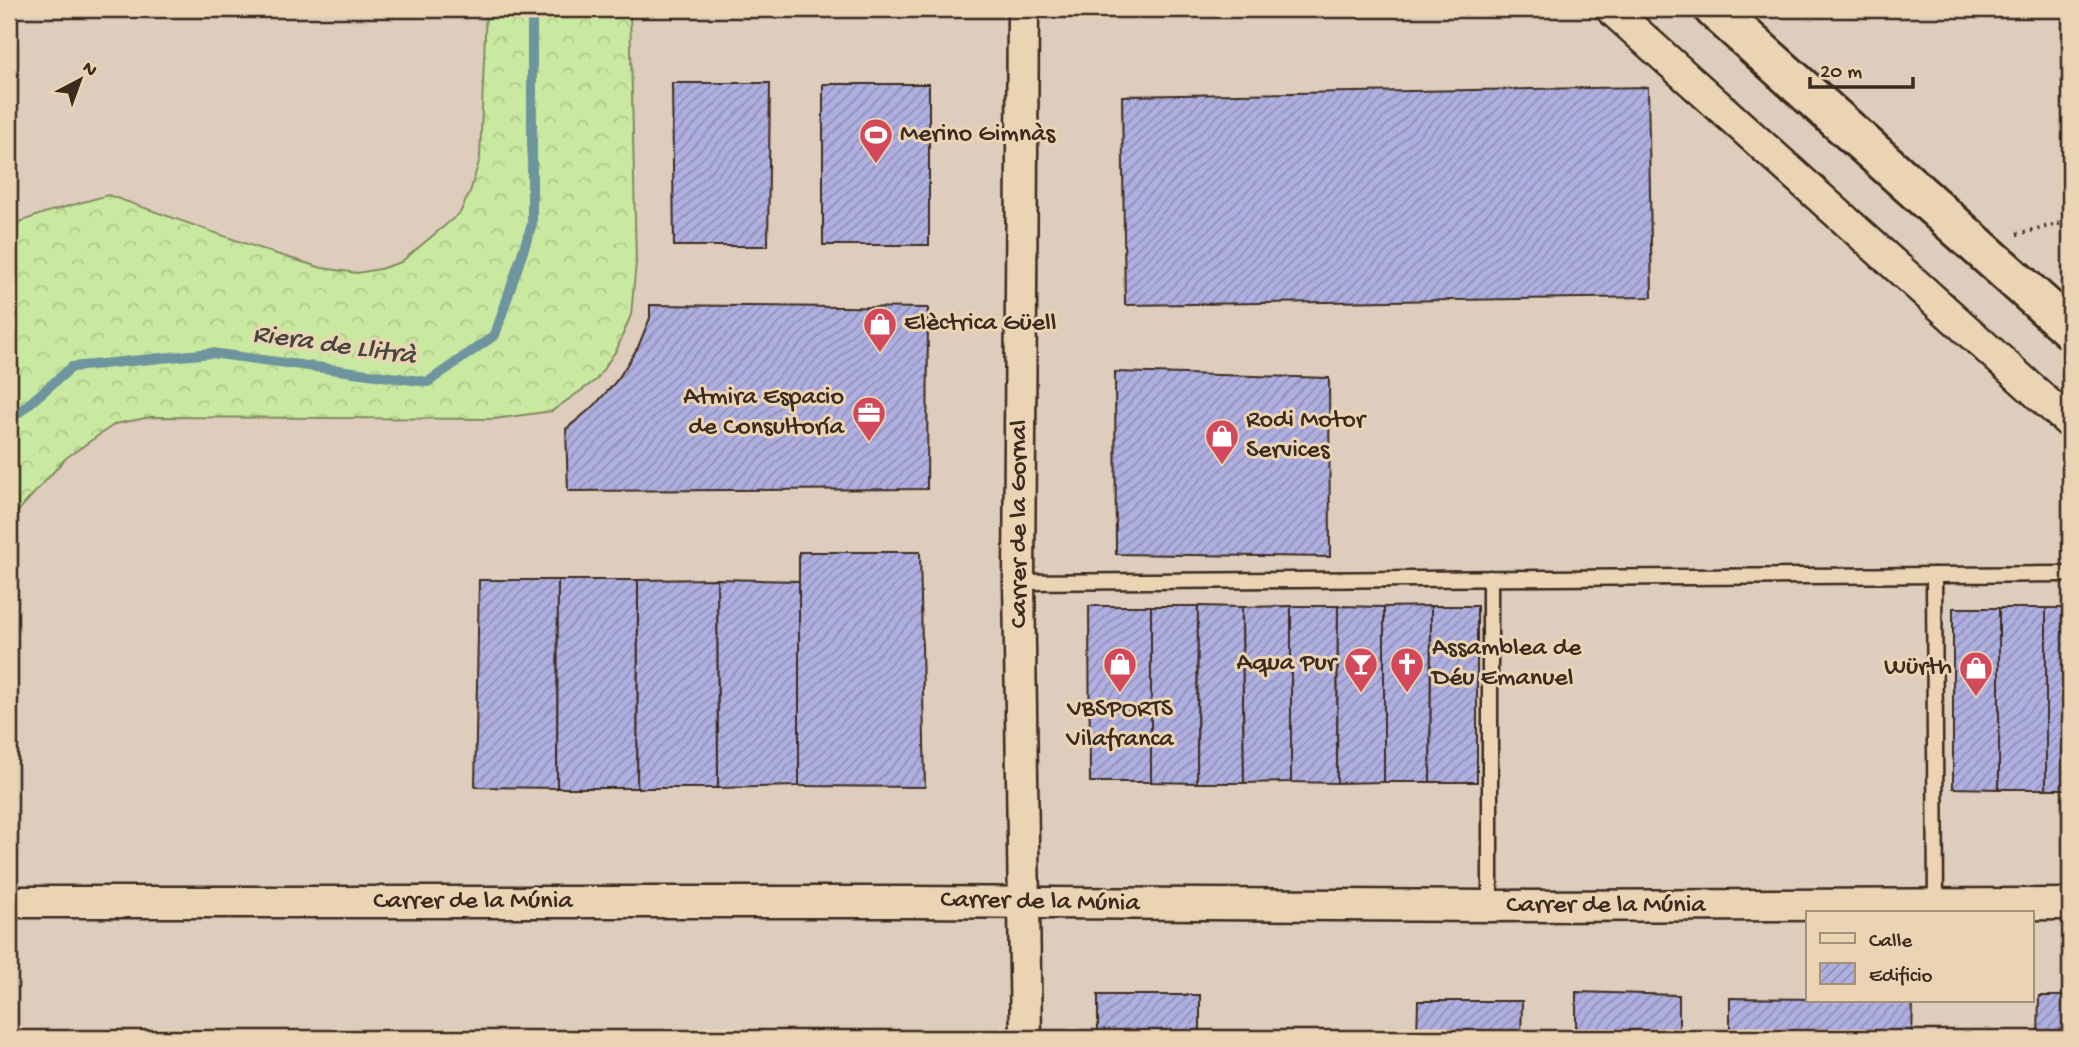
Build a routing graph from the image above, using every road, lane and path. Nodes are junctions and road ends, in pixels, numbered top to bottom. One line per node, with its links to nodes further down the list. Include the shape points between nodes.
1 (1023, 9): 11 (street, Carrer de la Gornal)
2 (1611, 9): 7 (street)
3 (1714, 9): 5 (main road)
4 (2070, 221): 5 (path)
5 (1976, 244): 6 (main road)
6 (2070, 329)
7 (2070, 423)
8 (2070, 574): 9 (lane)
9 (1934, 575): 10 (lane); 14 (lane)
10 (1490, 578): 11 (lane); 16 (lane)
11 (1020, 582): 13 (street, Carrer de la Gornal)
12 (9, 902): 13 (street, Carrer de la Múnia)
13 (1024, 904): 16 (street, Carrer de la Múnia); 17 (street, Carrer de la Gornal)
14 (1936, 904): 15 (street, Carrer de la Múnia); 16 (street, Carrer de la Múnia)
15 (2070, 904)
16 (1490, 906)
17 (1026, 1038)

